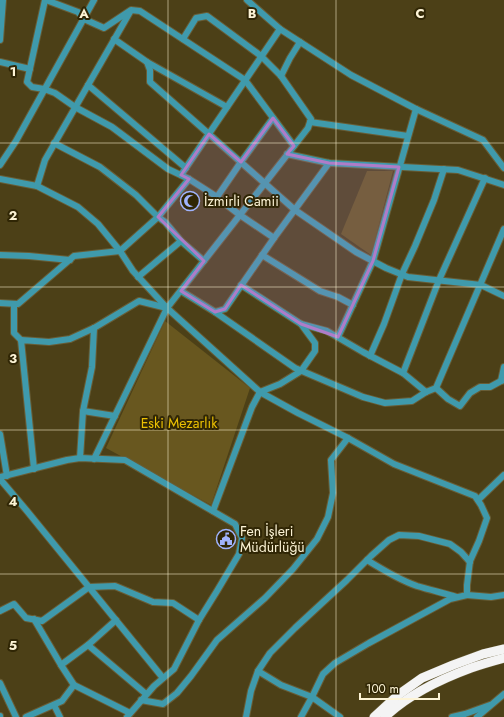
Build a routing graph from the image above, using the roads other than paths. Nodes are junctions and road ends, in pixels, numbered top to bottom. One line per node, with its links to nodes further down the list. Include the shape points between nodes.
1 (3, 0): 10 (street)
2 (45, 0): 6 (street, via 78,12); 15 (street)
3 (94, 0): 6 (street)
4 (247, 0): 7 (street)
5 (131, 10): 6 (street, via 104,28); 8 (street); 9 (street, via 140,11)
6 (84, 19): 19 (street)
7 (280, 29): 11 (street); 12 (street)
8 (114, 39): 14 (street); 18 (street)
9 (183, 39): 12 (street, via 196,18 207,16); 17 (street)
10 (0, 40)
11 (300, 42): 16 (street); 22 (street, via 351,75)
12 (261, 56): 16 (street); 17 (street)
13 (0, 62): 15 (street)
14 (147, 62): 20 (street); 25 (street, via 150,82)
15 (30, 69): 19 (street, via 27,82 32,87)
16 (281, 76): 24 (street, via 311,119)
17 (245, 80): 20 (street); 23 (street)
18 (88, 85): 21 (street); 34 (street)
19 (44, 89): 21 (street); 32 (street)
20 (227, 106): 25 (street)
21 (76, 107): 27 (street); 37 (street, via 112,127 168,169)
22 (416, 109): 26 (street); 35 (street, via 483,140)
23 (273, 118): 28 (street); 30 (street)
24 (310, 122): 26 (street); 28 (street)
25 (209, 134): 30 (street); 34 (street)
26 (408, 136): 33 (street)
27 (54, 143): 43 (street, via 45,160); 47 (street, via 100,167 136,195)
28 (294, 146): 29 (street)
29 (287, 154): 31 (street); 41 (street)
30 (241, 162): 41 (street); 44 (street)
31 (329, 163): 33 (street); 45 (street)
32 (0, 165)
33 (399, 167): 36 (street); 56 (street)
34 (186, 168): 37 (street)
35 (504, 168)
36 (444, 169): 38 (street, via 458,170); 57 (street, via 434,200)
37 (181, 175): 40 (street)
38 (485, 178): 42 (street); 59 (street)
39 (0, 179): 43 (street)
40 (189, 179): 44 (street); 47 (street)
41 (265, 183): 45 (street); 46 (street)
42 (504, 185)
43 (37, 186): 51 (street, via 78,207 98,224)
44 (216, 197): 46 (street)
45 (295, 210): 49 (street); 56 (street)
46 (240, 215): 49 (street); 55 (street)
47 (158, 217): 50 (street); 51 (street)
48 (504, 229): 61 (street)
49 (274, 238): 53 (street)
50 (181, 241): 55 (street); 58 (street)
51 (120, 251): 54 (street, via 74,256); 58 (street)
52 (0, 255): 54 (street)
53 (262, 255): 60 (street); 66 (street, via 320,292)
54 (70, 260): 65 (street, via 18,304)
55 (204, 261): 62 (street)
56 (373, 261): 57 (street); 66 (street)
57 (402, 274): 59 (street); 73 (street)
58 (138, 277): 67 (street)
59 (439, 280): 61 (street); 76 (street)
60 (242, 285): 68 (street, via 225,309); 69 (street)
61 (481, 285): 63 (street); 78 (street)
62 (181, 291): 67 (street); 68 (street)
63 (504, 296)
64 (0, 303): 65 (street)
65 (14, 304): 72 (street, via 14,333)
66 (353, 305): 71 (street)
67 (167, 308): 70 (street, via 139,301); 79 (street); 82 (street)
68 (215, 312): 75 (street)
69 (301, 324): 71 (street, via 327,331); 75 (street, via 315,343 315,351)
70 (94, 328): 72 (street, via 70,340); 81 (street, via 92,366)
71 (338, 337): 73 (street)
72 (21, 340): 87 (street)
73 (370, 356): 76 (street)
74 (504, 367): 77 (street)
75 (301, 371): 79 (street); 80 (street, via 363,397 385,403 412,401)
76 (403, 373): 80 (street)
77 (502, 380): 78 (street, via 470,393 460,406)
78 (436, 388): 80 (street)
79 (260, 392): 84 (street); 92 (street, via 252,406)
80 (426, 392)
81 (83, 411): 82 (street); 85 (street)
82 (115, 416): 86 (street)
83 (0, 434): 89 (street)
84 (348, 438): 91 (street, via 394,464 475,496); 114 (street, via 331,460 333,493 328,517 317,539 293,570 217,640 177,693 163,704)
85 (80, 458): 86 (street); 87 (street)
86 (94, 459): 92 (street, via 125,460)
87 (34, 469): 89 (street)
88 (504, 475): 91 (street)
89 (7, 476): 90 (street)
90 (0, 478): 95 (street)
91 (478, 500): 94 (street, via 487,518)
92 (213, 512): 102 (street, via 235,524 242,538 239,554)
93 (368, 560): 94 (street, via 389,540 399,535 419,536 450,544); 98 (street, via 402,580); 107 (street, via 270,653)
94 (470, 562): 96 (street)
95 (89, 587): 100 (street, via 42,621); 101 (street); 102 (street, via 115,586 153,602 173,604)
96 (467, 594): 97 (street, via 492,597); 98 (street)
97 (504, 595)
98 (458, 597): 113 (street, via 336,663 323,674)
99 (0, 611): 100 (street, via 14,604 26,618)
100 (34, 619): 106 (street)
101 (116, 620): 103 (street); 108 (street)
102 (199, 620): 108 (street, via 174,669)
103 (88, 645): 106 (street); 111 (street)
104 (504, 649): 124 (highway, via 483,654 422,678)
105 (504, 658): 125 (highway, via 472,667 438,682 407,699)
106 (61, 665): 110 (street)
107 (258, 671): 113 (street, via 281,685); 121 (street)
108 (163, 678): 111 (street)
109 (0, 683): 118 (street)
110 (74, 686): 115 (street, via 62,701); 117 (street)
111 (146, 694): 114 (street)
112 (504, 694): 116 (street)
113 (312, 697): 122 (street); 123 (street)
114 (141, 700): 117 (street)
115 (54, 705): 119 (street); 120 (street)
116 (490, 705): 126 (street); 127 (street)
117 (128, 715)
118 (16, 717)
119 (26, 717)
120 (60, 717)
121 (246, 717)
122 (300, 717)
123 (340, 717)
124 (374, 717)
125 (385, 717)
126 (452, 717)
127 (477, 717)

